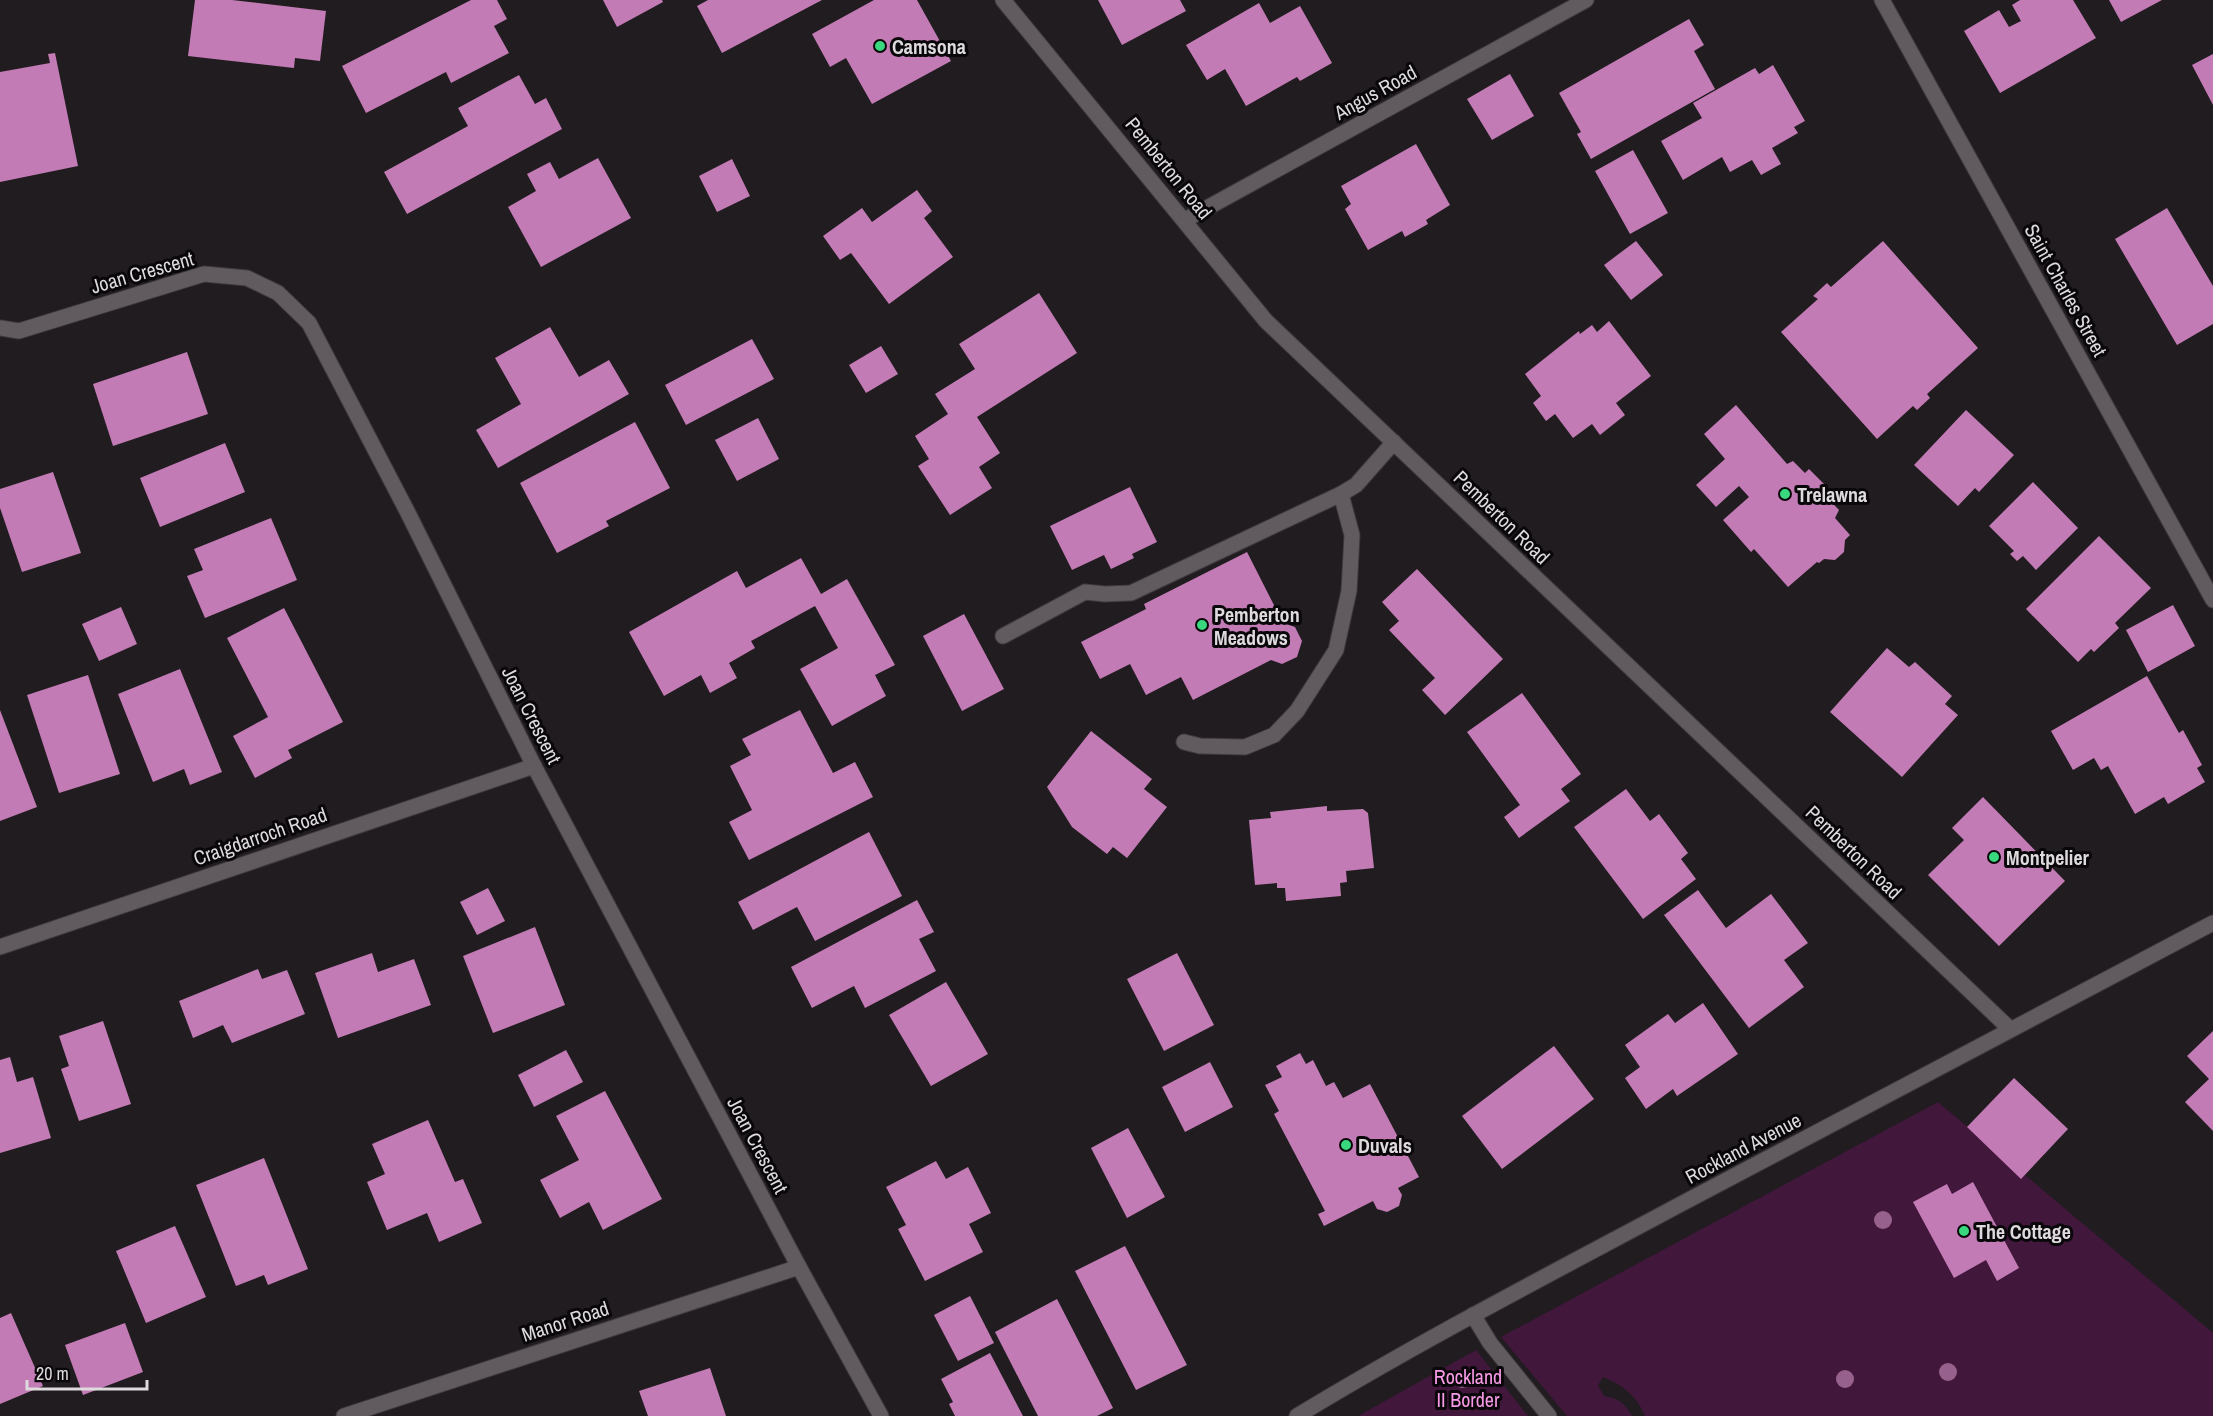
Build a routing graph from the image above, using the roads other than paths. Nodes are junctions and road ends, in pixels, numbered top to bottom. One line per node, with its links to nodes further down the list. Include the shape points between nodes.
1 (1003, 0): 4 (street, Pemberton Road)
2 (1586, 0): 4 (street, Angus Road)
3 (1882, 0): 8 (street, Saint Charles Street)
4 (1185, 220): 6 (street, Pemberton Road, via 1266,321)
5 (0, 328): 11 (street, Joan Crescent, via 19,331 204,274 247,278 278,293 309,323)
6 (1394, 442): 7 (street, via 1356,485); 14 (street, Pemberton Road)
7 (1341, 494): 9 (street, via 1131,593 1085,592); 10 (street, via 1352,535 1349,591 1336,650 1297,711 1274,735 1245,747)
8 (2213, 600)
9 (1003, 636)
10 (1184, 742)
11 (534, 766): 13 (street, Craigdarroch Road); 15 (street, Joan Crescent)
12 (2213, 924): 14 (street, Rockland Avenue)
13 (0, 947)
14 (2010, 1029): 16 (street, Rockland Avenue)
15 (799, 1267): 17 (street, Manor Road); 18 (street, Joan Crescent)
16 (1473, 1316): 19 (street, Rockland Avenue); 20 (street)
17 (344, 1416)
18 (881, 1416)
19 (1297, 1416)
20 (1549, 1416)

